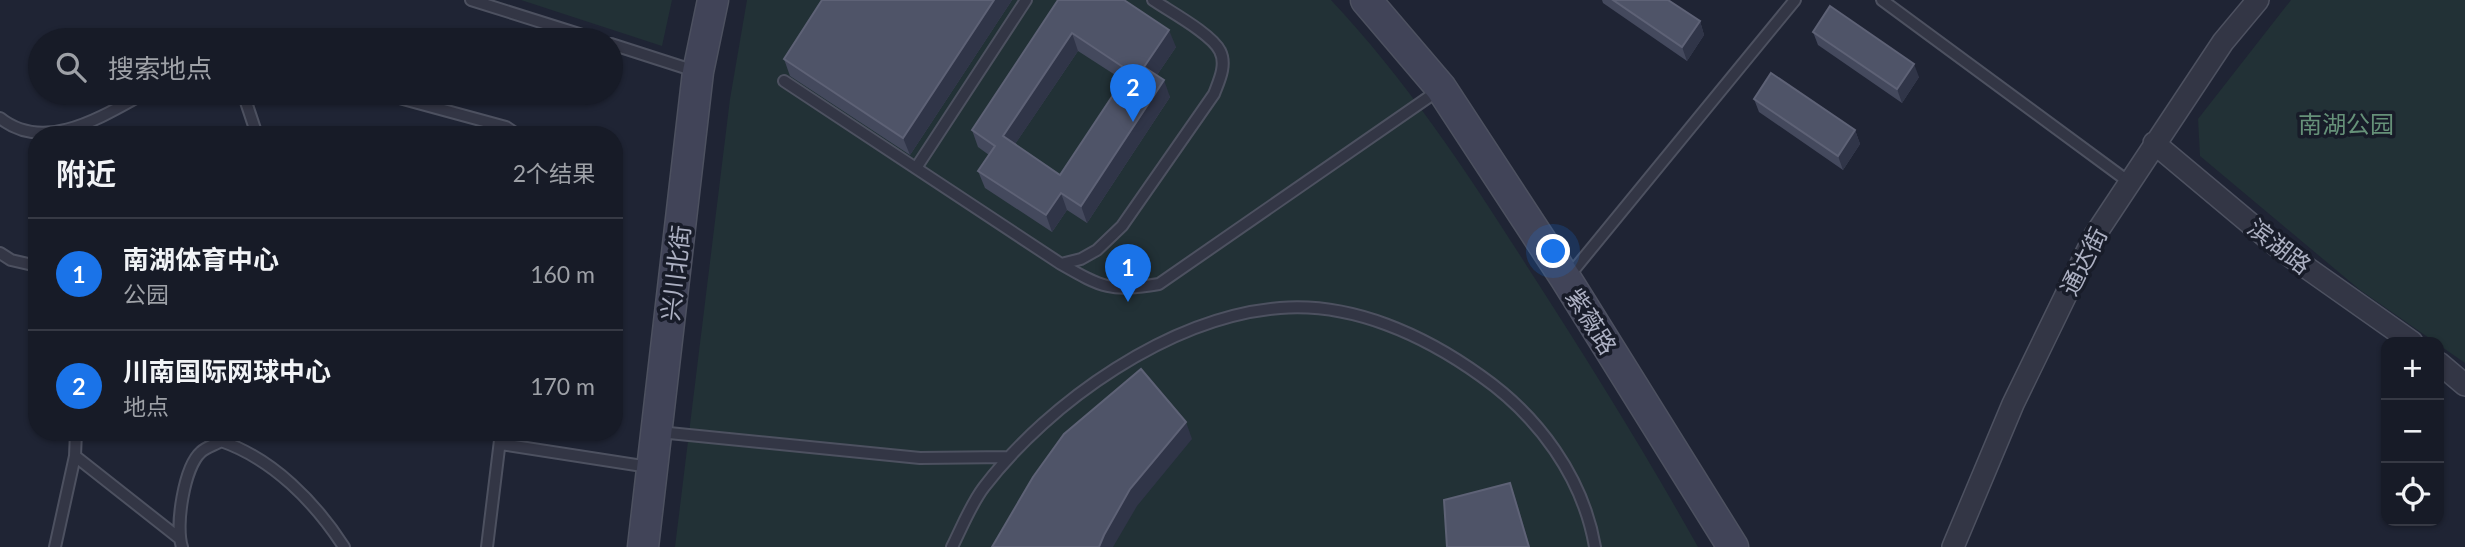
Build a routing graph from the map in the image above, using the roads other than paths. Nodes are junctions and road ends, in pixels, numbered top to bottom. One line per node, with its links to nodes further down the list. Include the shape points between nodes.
1 (471, 0): 9 (lane)
2 (713, 0): 11 (main road, 兴川北街)
3 (1026, 0): 23 (lane)
4 (1153, 0): 27 (lane, via 1206,36 1220,51 1223,71 1214,94 1122,226 1081,260)
5 (1366, 0): 13 (main road, 紫薇路)
6 (1795, 0): 28 (lane)
7 (1882, 0): 24 (lane)
8 (2258, 0): 22 (street, 通达街, via 2223,42)
9 (560, 28)
10 (623, 48): 11 (lane)
11 (698, 72): 32 (main road, 兴川北街)
12 (784, 81): 23 (lane)
13 (1441, 88): 27 (lane, via 1159,285 1122,290 1100,286); 28 (main road, 紫薇路)
14 (124, 105): 18 (lane)
15 (247, 105): 19 (lane)
16 (425, 105): 20 (lane)
17 (0, 117): 21 (lane, via 12,127)
18 (78, 126)
19 (254, 126)
20 (502, 126)
21 (28, 130)
22 (2154, 143): 24 (street, 通达街); 29 (street, 滨湖路, via 2283,251)
23 (916, 168): 27 (lane)
24 (2129, 182): 47 (street, 通达街, via 2095,235 2024,379)
25 (0, 253): 26 (lane)
26 (28, 264)
27 (1061, 264)
28 (1566, 279): 46 (main road, 紫薇路)
29 (2405, 337)
30 (2444, 367): 31 (street)
31 (2465, 386)
32 (656, 432): 37 (lane, via 920,457); 38 (main road, 兴川北街)
33 (76, 441): 36 (lane)
34 (501, 441): 42 (lane)
35 (516, 441): 38 (lane)
36 (75, 456): 39 (lane); 40 (lane)
37 (1008, 457): 44 (lane, via 982,489); 45 (lane, via 1101,379 1190,329 1280,308 1327,310 1415,335 1503,391 1543,432 1570,474)
38 (652, 468): 43 (main road, 兴川北街)
39 (180, 542): 41 (lane, via 184,487 200,452 221,441 273,469 323,514)
40 (55, 547)
41 (344, 547)
42 (487, 547)
43 (643, 547)
44 (952, 547)
45 (1595, 547)
46 (1733, 547)
47 (1954, 547)

